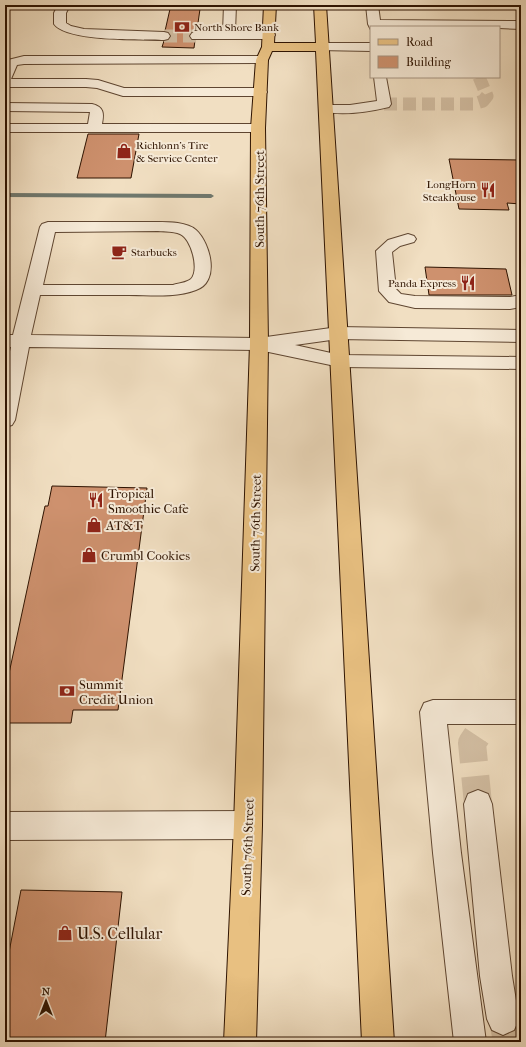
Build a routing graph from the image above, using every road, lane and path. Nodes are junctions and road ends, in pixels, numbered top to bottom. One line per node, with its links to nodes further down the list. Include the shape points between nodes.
1 (64, 5): 8 (street, via 60,13 60,24 67,29 84,33)
2 (230, 5): 10 (street)
3 (270, 5): 11 (main road, South 76th Street)
4 (320, 5): 12 (main road)
5 (372, 5): 6 (street)
6 (374, 25): 7 (street)
7 (521, 25)
8 (164, 36)
9 (196, 36): 10 (street)
10 (229, 36): 11 (street)
11 (266, 47): 12 (main road); 14 (street); 18 (main road, South 76th Street)
12 (322, 47): 13 (street); 20 (main road)
13 (370, 47)
14 (218, 76): 16 (street, via 24,60 12,63); 17 (street, via 123,92 86,83); 18 (street)
15 (380, 78): 20 (street, via 384,104 350,109)
16 (5, 79)
17 (5, 83)
18 (260, 92): 23 (main road, South 76th Street)
19 (5, 107): 22 (street, via 92,108 97,114)
20 (326, 108): 27 (main road)
21 (5, 128): 22 (street)
22 (94, 128): 23 (street)
23 (258, 128): 30 (main road, South 76th Street)
24 (408, 239): 26 (street, via 394,243 384,251 388,291 395,298 414,302 510,304)
25 (33, 290): 25 (street, via 189,288 199,280 202,271 201,252 194,235 186,230 163,227 48,228); 29 (street)
26 (521, 301)
27 (338, 334): 28 (street); 30 (street); 31 (main road)
28 (521, 336)
29 (13, 341): 30 (street); 33 (street)
30 (259, 344): 31 (street); 36 (main road, South 76th Street)
31 (340, 360): 32 (street); 40 (main road)
32 (521, 364)
33 (5, 420)
34 (521, 712): 41 (street, via 486,720 433,712)
35 (478, 804): 38 (street)
36 (248, 825): 37 (street); 39 (main road, South 76th Street)
37 (5, 826)
38 (503, 1019)
39 (240, 1042)
40 (378, 1042)
41 (470, 1042)

